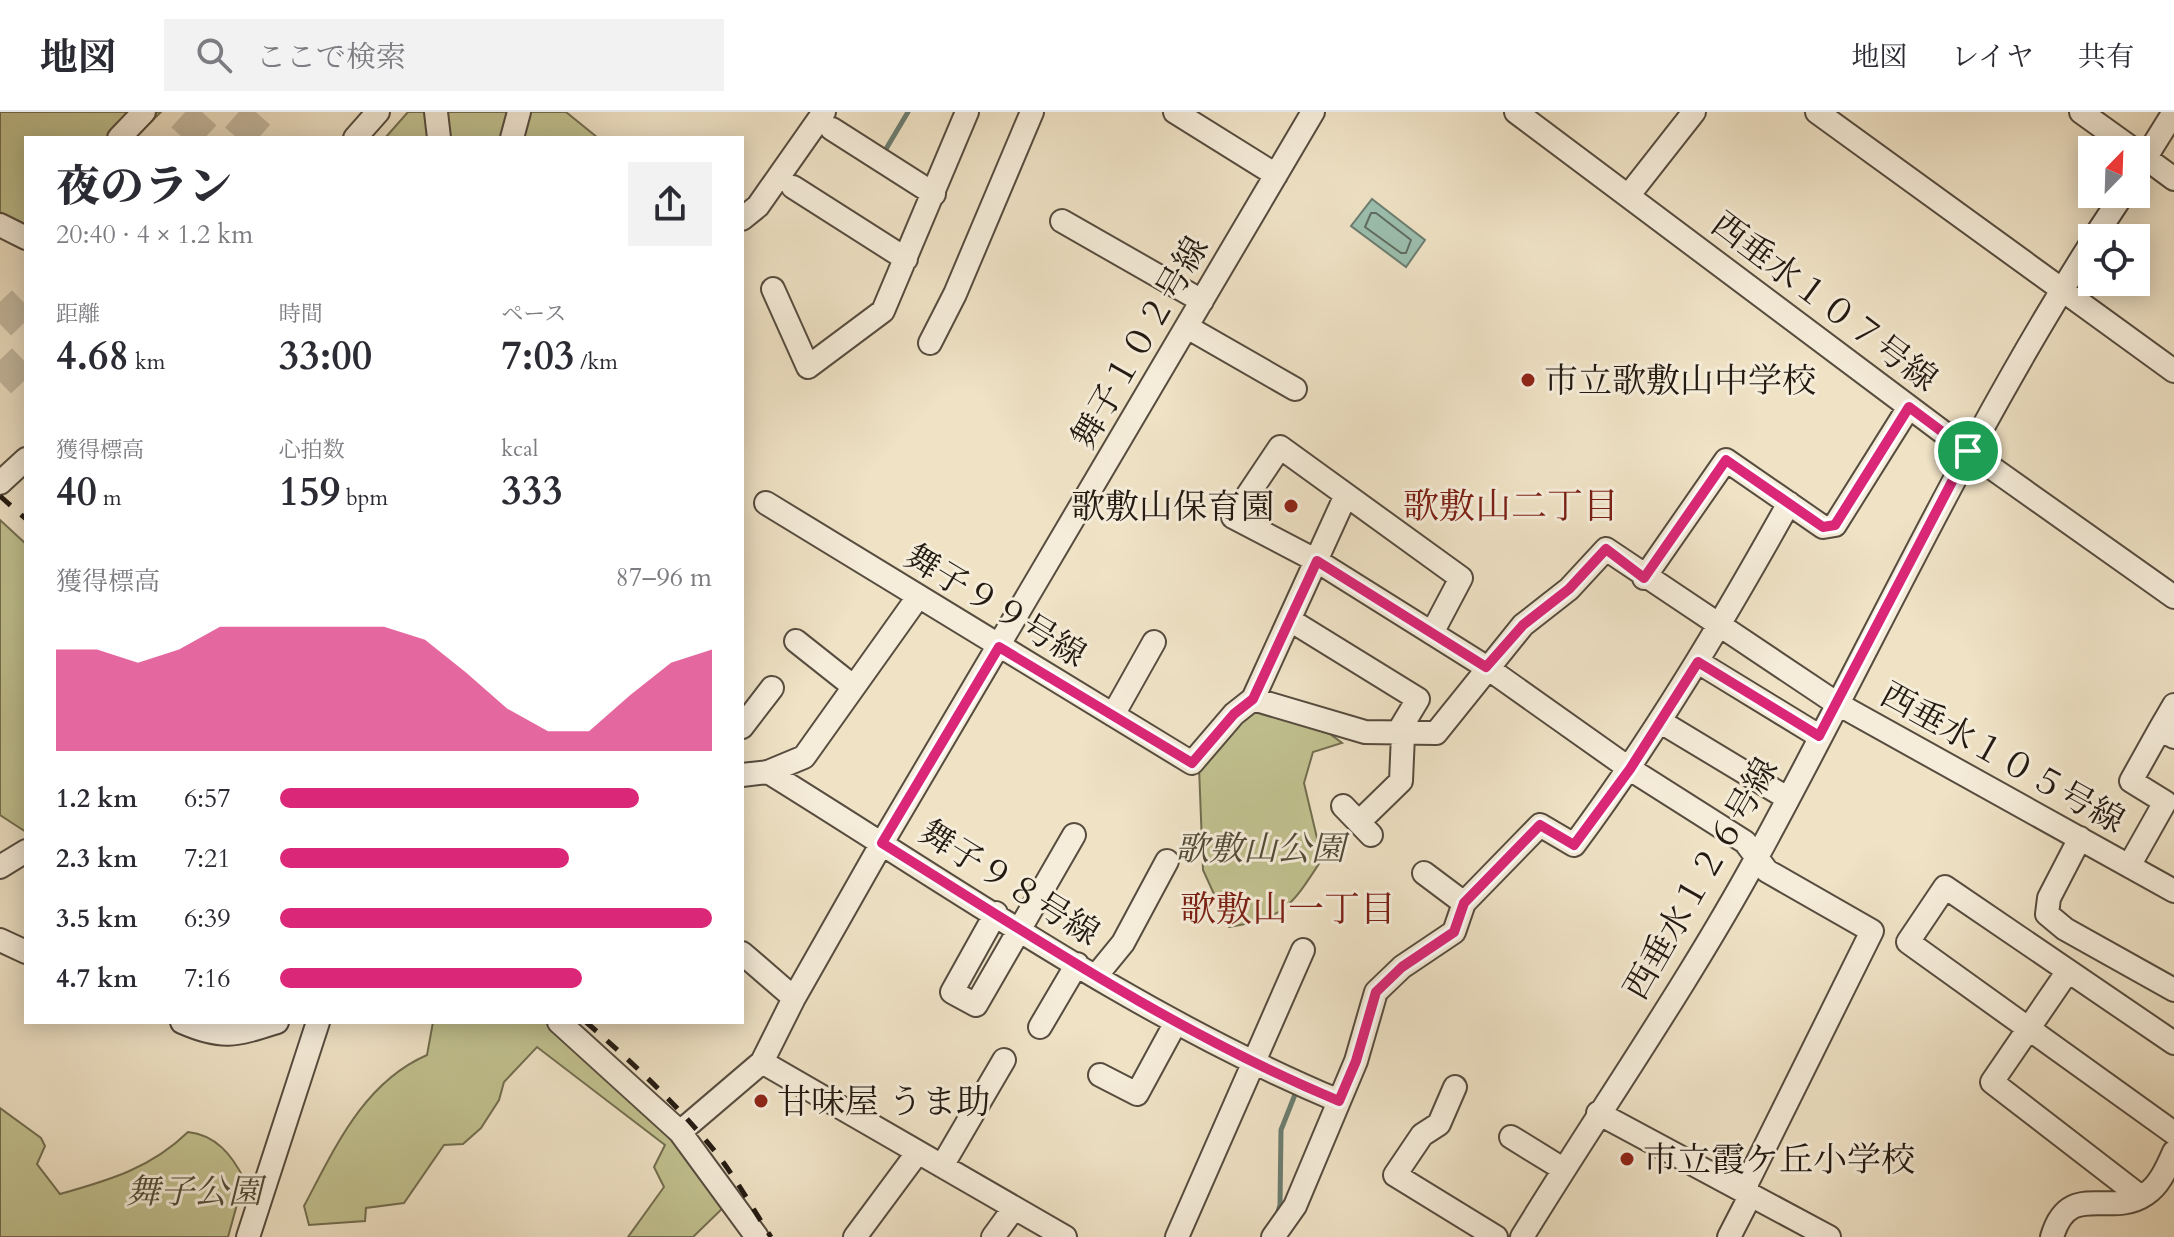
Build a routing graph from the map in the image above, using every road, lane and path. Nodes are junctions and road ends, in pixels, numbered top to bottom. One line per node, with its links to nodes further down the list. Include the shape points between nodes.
1 (436, 112): 13 (street)
2 (519, 112): 14 (street)
3 (967, 112): 21 (street)
4 (1032, 112): 33 (street)
5 (1175, 112): 18 (street)
6 (1313, 112): 18 (street, 舞子１０２号線)
7 (1516, 112): 22 (street, 西垂水１０７号線)
8 (1694, 112): 22 (street)
9 (1817, 112): 30 (street)
10 (2081, 112): 15 (street)
11 (2174, 112): 16 (street)
12 (828, 120): 21 (street); 23 (street)
13 (439, 136)
14 (513, 136)
15 (2111, 136)
16 (2150, 143)
17 (2150, 165): 19 (street)
18 (1276, 175): 31 (street, 舞子１０２号線)
19 (2174, 179)
20 (793, 187): 27 (street)
21 (934, 194): 27 (street)
22 (1628, 196): 36 (street, 西垂水１０７号線)
23 (744, 217)
24 (1062, 221): 31 (street)
25 (0, 225): 26 (street)
26 (24, 236)
27 (906, 259): 29 (street, via 883,311 808,367)
28 (2078, 263): 30 (street, 西垂水１２６号線)
29 (773, 289)
30 (2060, 291): 34 (street); 37 (street, 西垂水１２６号線)
31 (1202, 301): 32 (street, 舞子１０２号線)
32 (1187, 327): 35 (street); 52 (street, 舞子１０２号線)
33 (930, 343)
34 (2174, 371)
35 (1295, 389)
36 (1909, 407): 37 (street, 西垂水１０７号線); 42 (street, via 1835,525 1823,527)
37 (1968, 451): 46 (street, 西垂水１０７号線); 58 (street, 西垂水１２６号線)
38 (22, 463): 39 (street)
39 (0, 483)
40 (1346, 495): 43 (street); 43 (street, via 1280,447 1233,517); 49 (street, via 1461,578)
41 (766, 503): 45 (street, 舞子９９号線)
42 (1789, 503): 44 (street, via 1726,460); 48 (street)
43 (1317, 561): 47 (street); 49 (street)
44 (1644, 578): 48 (street, 西垂水１０５号線); 54 (street, 西垂水１０５号線, via 1606,549 1569,589 1523,625)
45 (918, 597): 52 (street, 舞子９９号線); 55 (street)
46 (2174, 597)
47 (1290, 620): 57 (street); 64 (street, via 1418,699)
48 (1722, 624): 53 (street); 58 (street, 西垂水１０５号線)
49 (1432, 633): 54 (street)
50 (796, 641): 55 (street)
51 (1154, 642): 60 (street)
52 (999, 647): 60 (street, 舞子９９号線); 73 (street, 舞子１０２号線)
53 (1698, 662): 61 (street); 65 (street)
54 (1486, 667): 64 (street, via 1436,733); 66 (street)
55 (854, 687): 67 (street, via 804,757)
56 (772, 688): 62 (street)
57 (1253, 699): 60 (street, 舞子９９号線, via 1192,763); 64 (street, via 1365,732)
58 (1836, 703): 65 (street, 西垂水１２６号線); 72 (street, 西垂水１０５号線)
59 (2174, 705): 63 (street)
60 (1113, 715)
61 (1661, 722): 66 (street); 69 (street)
62 (744, 724)
63 (2167, 733): 77 (street, via 2131,781 2165,802)
64 (1400, 735): 70 (street, via 1401,781)
65 (1819, 736): 69 (street, 西垂水１２６号線)
66 (1630, 769): 75 (street, via 1745,842); 81 (street, via 1574,845 1540,825)
67 (768, 772): 68 (street); 73 (street, 舞子９８号線)
68 (744, 775)
69 (1787, 798): 75 (street, 西垂水１２６号線)
70 (1358, 821)
71 (1074, 835): 83 (street)
72 (2080, 838): 77 (street, 西垂水１０５号線); 90 (street, via 2049,898 2047,914)
73 (882, 843): 82 (street, 舞子９８号線); 91 (street, 舞子１０２号線)
74 (24, 852): 78 (street)
75 (1757, 857): 106 (street, 西垂水１２６号線); 114 (street, via 1767,871 1872,931)
76 (1167, 861): 88 (street, via 1123,943)
77 (2129, 866): 80 (street, 西垂水１０５号線)
78 (0, 867)
79 (1424, 873): 81 (street)
80 (2174, 891)
81 (1464, 903): 105 (street, via 1454,932 1376,992)
82 (996, 913): 83 (street, 舞子９８号線); 83 (street, via 952,992 976,1005)
83 (1019, 928): 88 (street, 舞子９８号線)
84 (0, 940): 86 (street)
85 (1303, 950): 102 (street)
86 (24, 951)
87 (744, 955): 91 (street)
88 (1086, 970): 96 (street, 舞子９８号線); 97 (street)
89 (2068, 971): 98 (street); 98 (street, via 1945,887 1908,942); 99 (street)
90 (2174, 990)
91 (794, 998): 101 (street, 舞子１０２号線)
92 (186, 1024): 93 (street, via 229,1037)
93 (271, 1024)
94 (317, 1024): 117 (street)
95 (561, 1024): 107 (street)
96 (1175, 1024): 102 (street, 舞子９８号線); 103 (street, via 1137,1094)
97 (1040, 1027)
98 (2028, 1029): 108 (street); 115 (street, via 1992,1082)
99 (2174, 1043)
100 (1004, 1060): 112 (street)
101 (762, 1062): 107 (street); 110 (street)
102 (1254, 1065): 105 (street, 舞子９８号線); 122 (street)
103 (1100, 1075)
104 (1455, 1087): 124 (street, via 1439,1124 1422,1135 1395,1175)
105 (1339, 1101): 123 (street, via 1295,1206)
106 (1598, 1113): 113 (street, 西垂水１２６号線); 114 (street)
107 (680, 1132): 118 (street)
108 (2174, 1133)
109 (1511, 1137): 113 (street)
110 (918, 1152): 112 (street); 119 (street)
111 (2174, 1152): 115 (street, via 2164,1174)
112 (942, 1166): 116 (street)
113 (1563, 1169): 125 (street, 西垂水１２６号線)
114 (1746, 1193): 126 (street, via 1747,1202); 127 (street)
115 (2141, 1197): 128 (street, via 2073,1205 2057,1218)
116 (1014, 1208): 120 (street); 121 (street)
117 (248, 1237)
118 (757, 1237)
119 (855, 1237)
120 (993, 1237)
121 (1065, 1237)
122 (1177, 1237)
123 (1273, 1237)
124 (1496, 1237)
125 (1522, 1237)
126 (1729, 1237)
127 (1829, 1237)
128 (2052, 1237)

